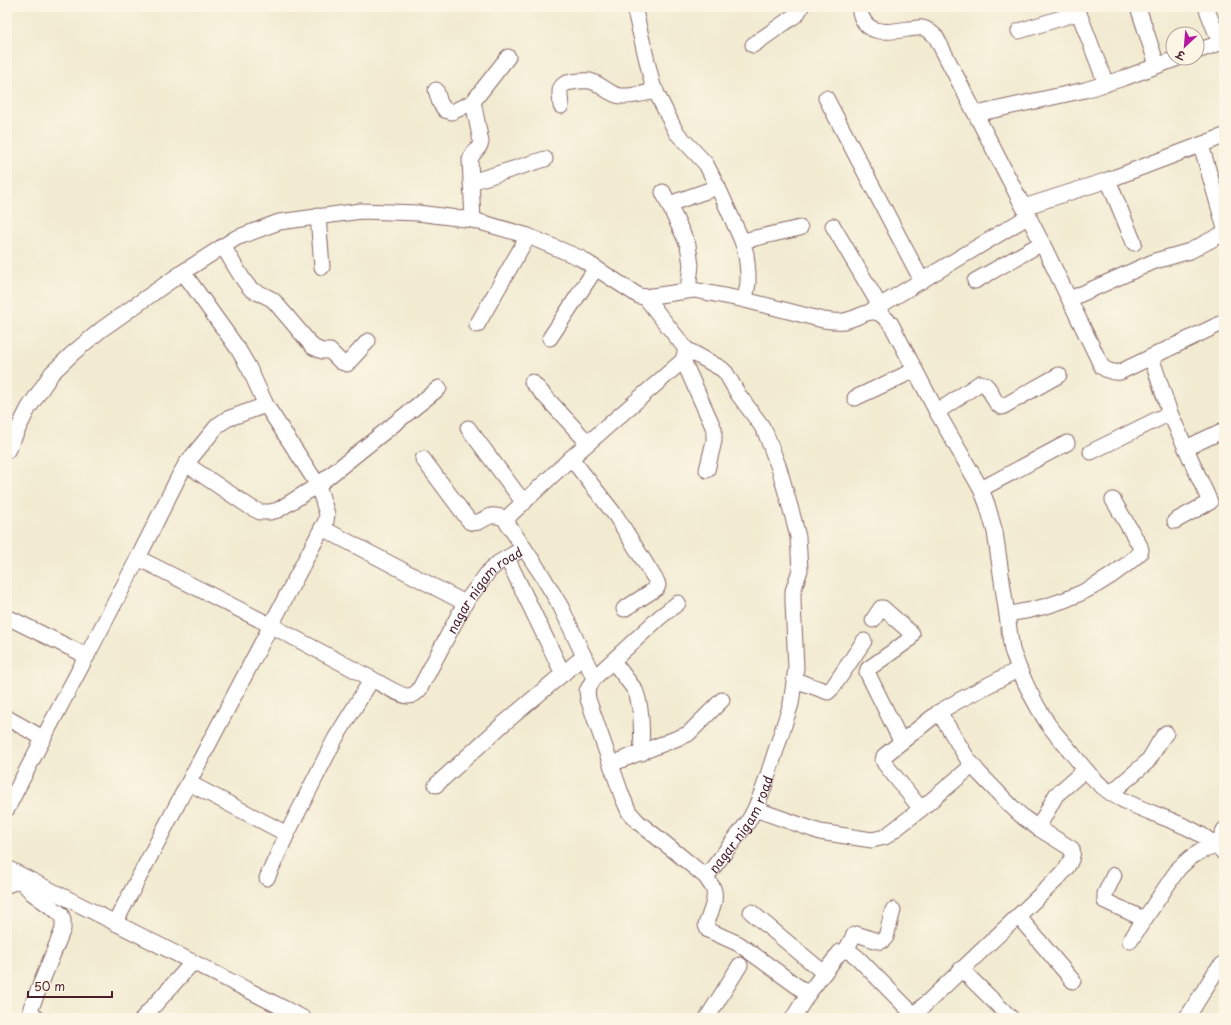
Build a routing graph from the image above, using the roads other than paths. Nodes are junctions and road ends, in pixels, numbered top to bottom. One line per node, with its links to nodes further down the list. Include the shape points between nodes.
1 (634, 7): 15 (street, via 651,81)
2 (800, 7): 8 (street, via 797,14)
3 (859, 7): 19 (street, via 863,21 877,31 925,28 931,32)
4 (1138, 7): 12 (street)
5 (1206, 7): 7 (street)
6 (1019, 31): 13 (street, via 1071,15 1080,16)
7 (1222, 43): 9 (street)
8 (753, 45)
9 (1205, 48)
10 (508, 57): 17 (street)
11 (1165, 62): 12 (street)
12 (1157, 65): 13 (street)
13 (1106, 84): 19 (street)
14 (436, 90): 17 (street, via 442,107 449,112)
15 (656, 91): 18 (street, via 621,96 592,82 566,83 561,88); 25 (street, via 676,132 706,164)
16 (826, 98): 41 (street)
17 (472, 103): 24 (street, via 481,142 470,160)
18 (561, 106)
19 (976, 114): 26 (street)
20 (1224, 136): 21 (street)
21 (1201, 145): 23 (street); 29 (street)
22 (546, 159): 24 (street)
23 (1108, 180): 26 (street); 36 (street)
24 (471, 182): 28 (street)
25 (718, 187): 34 (street); 43 (street, via 666,198 688,245 691,265)
26 (1027, 212): 35 (street); 41 (street)
27 (318, 216): 28 (street, via 361,211 418,213); 37 (street, via 279,222 236,238); 38 (street)
28 (473, 220): 33 (street)
29 (1224, 225)
30 (833, 226): 47 (street)
31 (800, 228): 34 (street)
32 (1224, 233): 45 (street, via 1190,251 1155,261)
33 (528, 236): 39 (street, via 580,258); 49 (street)
34 (742, 241): 46 (street, via 748,273)
35 (1042, 243): 42 (street); 45 (street)
36 (1134, 243)
37 (223, 246): 40 (street); 51 (street, via 248,285 255,292 274,301 313,347 330,351 341,362 347,364)
38 (322, 267)
39 (596, 268): 44 (street, via 634,294); 50 (street)
40 (182, 272): 59 (street, via 238,349); 67 (street, via 102,329 52,373 28,409)
41 (922, 281): 47 (street)
42 (975, 281)
43 (688, 290): 44 (street); 46 (street)
44 (645, 298): 52 (street, nagar nigam road)
45 (1070, 299): 53 (street, via 1102,367 1108,371 1120,372)
46 (744, 300): 47 (street, via 833,322)
47 (876, 309): 54 (street, via 891,324)
48 (1224, 322): 53 (street)
49 (477, 325)
50 (550, 338)
51 (368, 341)
52 (685, 354): 64 (street); 72 (street, via 714,429 714,441); 98 (street, nagar nigam road, via 719,366 726,373 761,425 779,468 798,537 800,570 793,602)
53 (1151, 357): 61 (street)
54 (915, 370): 58 (street); 60 (street)
55 (1059, 375): 60 (street, via 1002,407 997,404 988,386 980,383)
56 (532, 382): 64 (street)
57 (439, 388): 73 (street)
58 (855, 398)
59 (266, 405): 71 (street, via 218,424); 73 (street)
60 (937, 412): 74 (street)
61 (1170, 413): 66 (street); 68 (street)
62 (468, 428): 76 (street)
63 (1224, 430): 66 (street)
64 (588, 443): 69 (street)
65 (1067, 443): 74 (street)
66 (1186, 448): 78 (street, via 1210,502)
67 (7, 451)
68 (1091, 452)
69 (571, 458): 76 (street); 85 (street, via 616,516 657,582 657,588)
70 (424, 459): 77 (street, via 470,522 477,523 491,516)
71 (186, 464): 73 (street, via 260,512 278,510); 81 (street)
72 (707, 470)
73 (318, 485): 79 (street, via 327,514)
74 (981, 489): 86 (street, via 992,517)
75 (1113, 500): 86 (street, via 1140,546 1140,553 1107,579 1075,596 1025,612)
76 (524, 502): 77 (street)
77 (508, 519): 80 (street, via 510,529)
78 (1175, 521)
79 (322, 528): 83 (street); 89 (street)
80 (524, 548): 82 (street, nagar nigam road); 92 (street, nagar nigam road, via 561,607)
81 (138, 558): 89 (street); 91 (street)
82 (507, 558): 83 (street, nagar nigam road, via 489,571); 95 (street)
83 (465, 603): 97 (street, nagar nigam road, via 415,694 402,695)
84 (678, 603): 93 (street)
85 (624, 609)
86 (1007, 614): 94 (street, via 1012,650)
87 (7, 617): 91 (street)
88 (873, 620): 104 (street, via 880,608 883,608 912,634 909,640 867,672)
89 (272, 626): 97 (street); 109 (street)
90 (864, 640): 98 (street, via 828,692)
91 (87, 656): 103 (street)
92 (584, 656): 95 (street); 96 (street, nagar nigam road)
93 (613, 661): 96 (street); 105 (street, via 637,695)
94 (1019, 669): 100 (street); 108 (street, via 1048,724)
95 (563, 674): 110 (street)
96 (594, 678): 106 (street, nagar nigam road, via 587,696)
97 (372, 679): 117 (street, via 335,739)
98 (795, 680): 114 (street, nagar nigam road, via 791,704)
99 (722, 700): 105 (street, via 688,734)
100 (939, 712): 104 (street); 107 (street)
101 (7, 718): 103 (street)
102 (1166, 733): 111 (street, via 1147,762)
103 (43, 738): 112 (street)
104 (901, 741): 113 (street, via 886,753 883,760)
105 (642, 753): 106 (street)
106 (611, 764): 121 (street, nagar nigam road, via 629,812)
107 (972, 766): 113 (street); 115 (street, via 1011,806)
108 (1085, 770): 111 (street); 115 (street, via 1056,795)
109 (190, 783): 117 (street); 127 (street)
110 (436, 785)
111 (1111, 793): 118 (street, via 1202,835)
112 (7, 809)
113 (921, 809): 114 (street, via 885,837 872,840 820,832)
114 (755, 810): 121 (street, nagar nigam road)
115 (1038, 828): 125 (street, via 1072,849 1072,858 1058,879)
116 (1224, 830): 118 (street)
117 (287, 834): 122 (street)
118 (1221, 849): 126 (street, via 1201,851 1190,858 1172,878)
119 (1114, 875): 126 (street, via 1105,894 1105,901)
120 (13, 877): 127 (street); 137 (street, via 61,914 63,920 63,929 33,1003)
121 (706, 877): 136 (street, via 715,894 706,926 708,930 739,944)
122 (267, 878)
123 (893, 910): 129 (street, via 883,941 857,934)
124 (751, 912): 134 (street)
125 (1018, 916): 133 (street); 135 (street)
126 (1144, 919): 128 (street)
127 (115, 923): 130 (street)
128 (1130, 941)
129 (846, 950): 134 (street, via 840,952); 138 (street, via 852,952)
130 (193, 962): 139 (street); 140 (street)
131 (1224, 963): 144 (street, via 1216,971)
132 (740, 965): 141 (street)
133 (961, 969): 138 (street); 143 (street)
134 (824, 973): 136 (street)
135 (1073, 981)
136 (808, 994): 142 (street)
137 (32, 1016)
138 (915, 1017)
139 (143, 1018)
140 (303, 1018)
141 (707, 1018)
142 (793, 1018)
143 (1011, 1018)
144 (1186, 1018)

